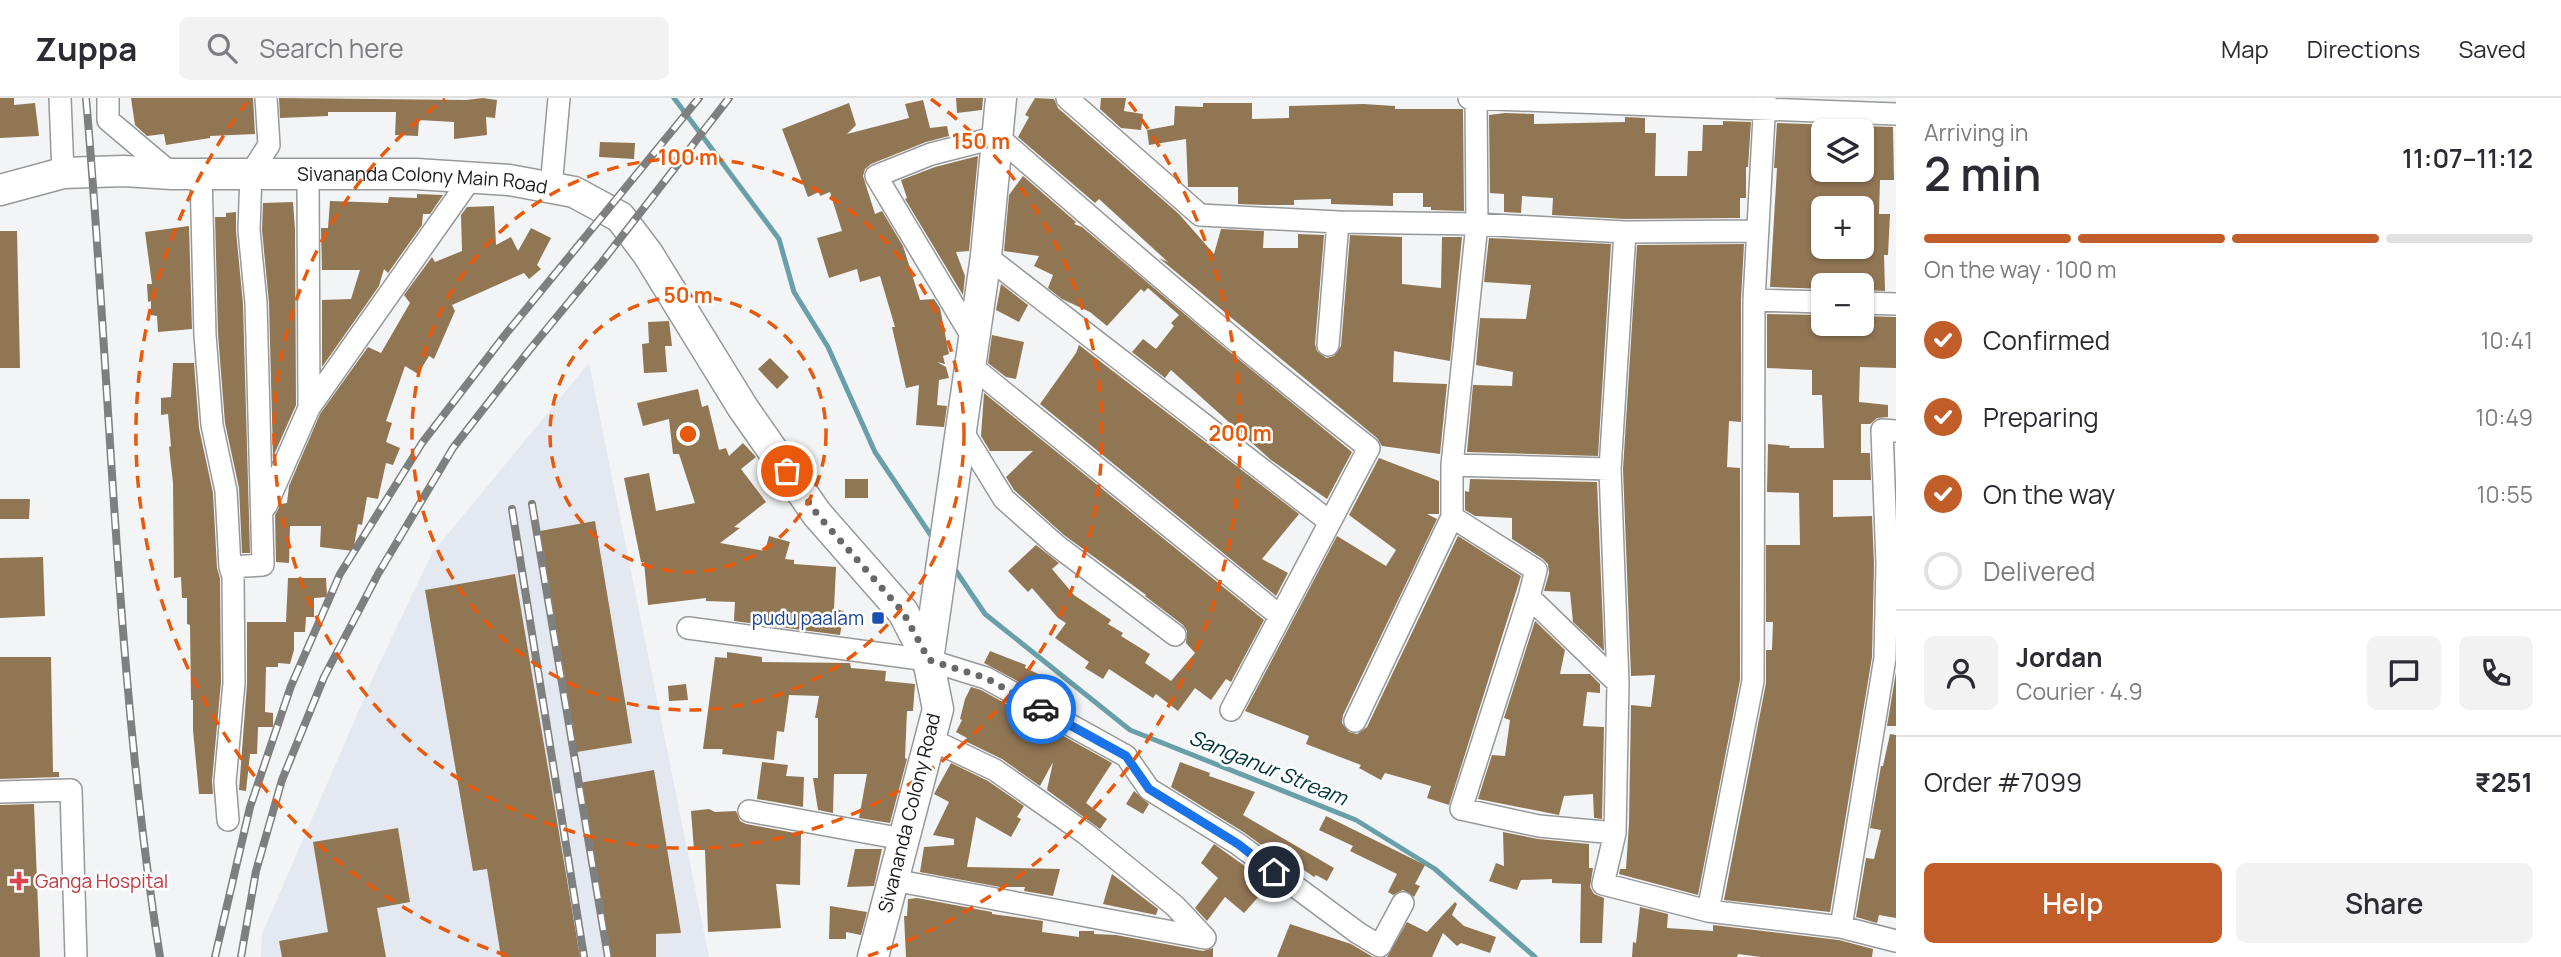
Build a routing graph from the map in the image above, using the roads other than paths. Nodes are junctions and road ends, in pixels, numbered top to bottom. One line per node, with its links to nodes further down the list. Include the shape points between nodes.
1 (60, 98): 12 (street)
2 (108, 98): 14 (street, via 108,120)
3 (266, 98): 13 (street, via 269,145)
4 (559, 98): 17 (street)
5 (1001, 98): 11 (main road)
6 (1067, 98): 19 (street, via 1200,215)
7 (1469, 98): 8 (street)
8 (1476, 98): 9 (street); 20 (street)
9 (1765, 103): 10 (street); 21 (street)
10 (1896, 114)
11 (998, 137): 24 (main road); 30 (street, via 931,154 876,176); 38 (street, via 1369,449)
12 (63, 173): 14 (main road, Sivananda Colony Main Road); 18 (main road)
13 (251, 173): 14 (main road, Sivananda Colony Main Road); 15 (main road, Sivananda Colony Main Road); 36 (street, via 249,230)
14 (186, 174): 40 (street, via 212,425 226,491)
15 (308, 174): 16 (main road, Sivananda Colony Main Road); 31 (street)
16 (471, 178): 17 (main road, Sivananda Colony Main Road); 31 (street)
17 (551, 188): 23 (main road, Sivananda Colony Main Road, via 574,192 620,217)
18 (0, 190)
19 (1338, 222): 20 (street); 29 (street)
20 (1477, 224): 22 (street); 34 (street)
21 (1758, 231): 22 (street); 25 (street)
22 (1625, 232): 35 (street)
23 (648, 254): 46 (main road, Sivananda Colony Road, via 750,418 817,514 903,612)
24 (986, 256): 30 (main road); 38 (street)
25 (1754, 300): 26 (street); 58 (street, via 1754,681)
26 (1811, 302)
27 (1874, 303): 28 (street)
28 (1896, 304)
29 (1328, 345)
30 (972, 351): 32 (main road); 42 (street)
31 (309, 408): 36 (street)
32 (961, 429): 44 (street, via 1004,499 1056,545); 46 (main road)
33 (1896, 430): 39 (street, via 1882,430)
34 (1452, 465): 35 (street); 37 (street)
35 (1610, 469): 47 (street)
36 (263, 511): 40 (street, via 263,565)
37 (1452, 517): 41 (street, via 1535,570); 49 (street)
38 (1330, 522): 42 (street)
39 (1891, 564): 45 (street)
40 (230, 568): 53 (street, via 234,683 225,782)
41 (1530, 597): 47 (street); 54 (street, via 1461,809)
42 (1280, 616): 48 (street)
43 (688, 628): 46 (street)
44 (1175, 635)
45 (1891, 658): 59 (street)
46 (929, 660): 50 (main road, Sivananda Colony Road, via 937,709); 61 (street, via 986,678 1126,756 1149,789 1238,844)
47 (1618, 683): 54 (street)
48 (1231, 710)
49 (1355, 721)
50 (930, 739): 55 (main road, Sivananda Colony Road); 56 (street, via 995,770 1086,834 1175,906 1205,938)
51 (0, 792): 62 (street, via 71,790)
52 (749, 811): 55 (street)
53 (228, 820)
54 (1615, 834): 58 (street, via 1603,884)
55 (904, 839): 56 (main road, Sivananda Colony Road)
56 (893, 880): 63 (main road, Sivananda Colony Road)
57 (1403, 903): 61 (street)
58 (1708, 911): 59 (street)
59 (1841, 927): 60 (street)
60 (1896, 941)
61 (1378, 951)
62 (76, 957)
63 (873, 957)

